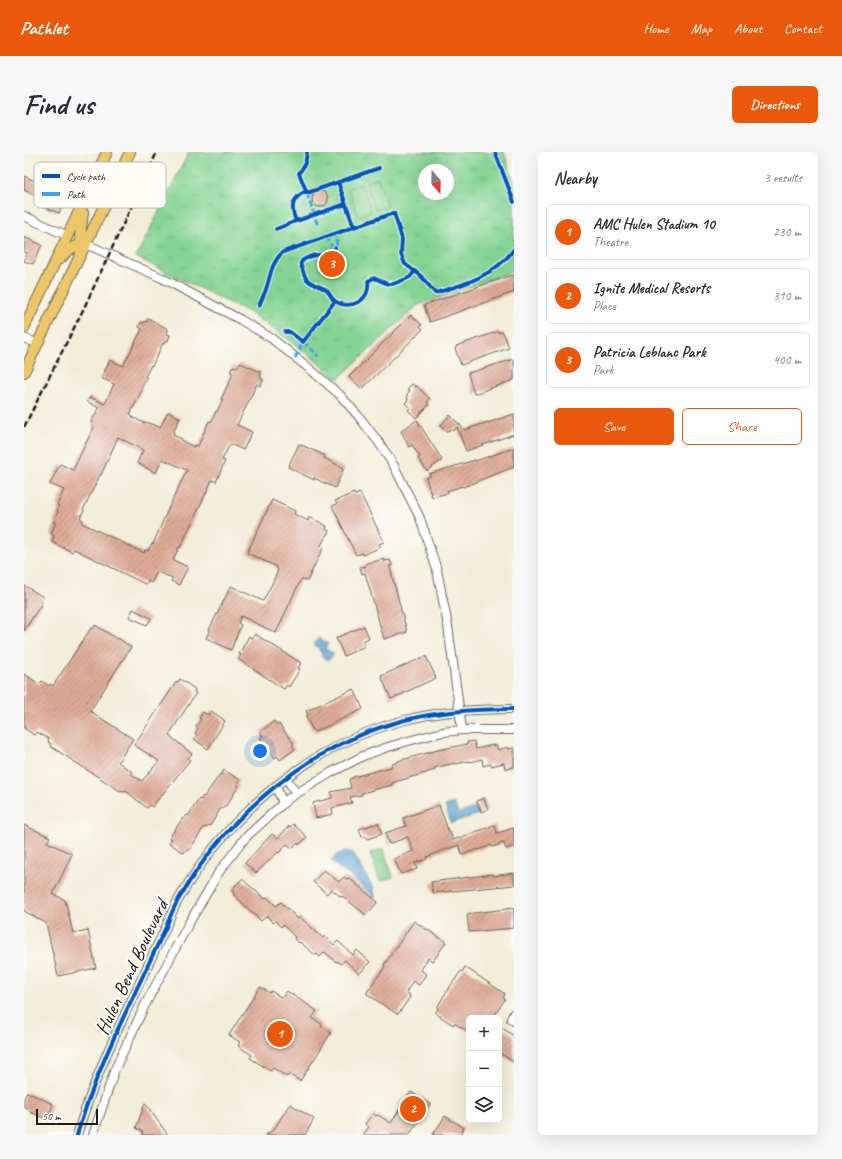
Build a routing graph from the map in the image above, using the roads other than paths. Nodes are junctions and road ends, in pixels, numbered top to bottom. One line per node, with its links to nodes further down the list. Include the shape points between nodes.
1 (107, 152): 3 (main road)
2 (130, 152): 4 (main road)
3 (102, 162)
4 (125, 162)
5 (81, 208): 9 (main road)
6 (84, 208): 10 (main road, via 80,236)
7 (103, 208): 10 (main road)
8 (24, 216): 9 (street)
9 (68, 236): 11 (main road)
10 (86, 244): 11 (main road, via 74,246); 14 (main road); 17 (street, via 162,278 272,338 340,396 360,418 394,466 420,518 443,595)
11 (54, 266): 12 (main road)
12 (24, 328)
13 (24, 338): 14 (street)
14 (38, 344): 15 (main road)
15 (24, 372)
16 (514, 709): 17 (street, Hulen Bend Boulevard)
17 (459, 711): 18 (street); 20 (street, Hulen Bend Boulevard, via 405,720 372,731 317,758)
18 (462, 730): 19 (street, Hulen Bend Boulevard); 22 (street, Hulen Bend Boulevard, via 427,735 363,756)
19 (514, 730)
20 (286, 778): 21 (street, Hulen Bend Boulevard); 22 (street)
21 (276, 787): 23 (street); 26 (street, Hulen Bend Boulevard, via 220,839 179,898 103,1062)
22 (296, 794): 23 (street, Hulen Bend Boulevard)
23 (284, 803): 27 (street, Hulen Bend Boulevard, via 245,838 219,872 189,923 144,1007 115,1069)
24 (514, 1013): 25 (street, via 511,1018)
25 (514, 1021)
26 (77, 1135)
27 (93, 1135)

